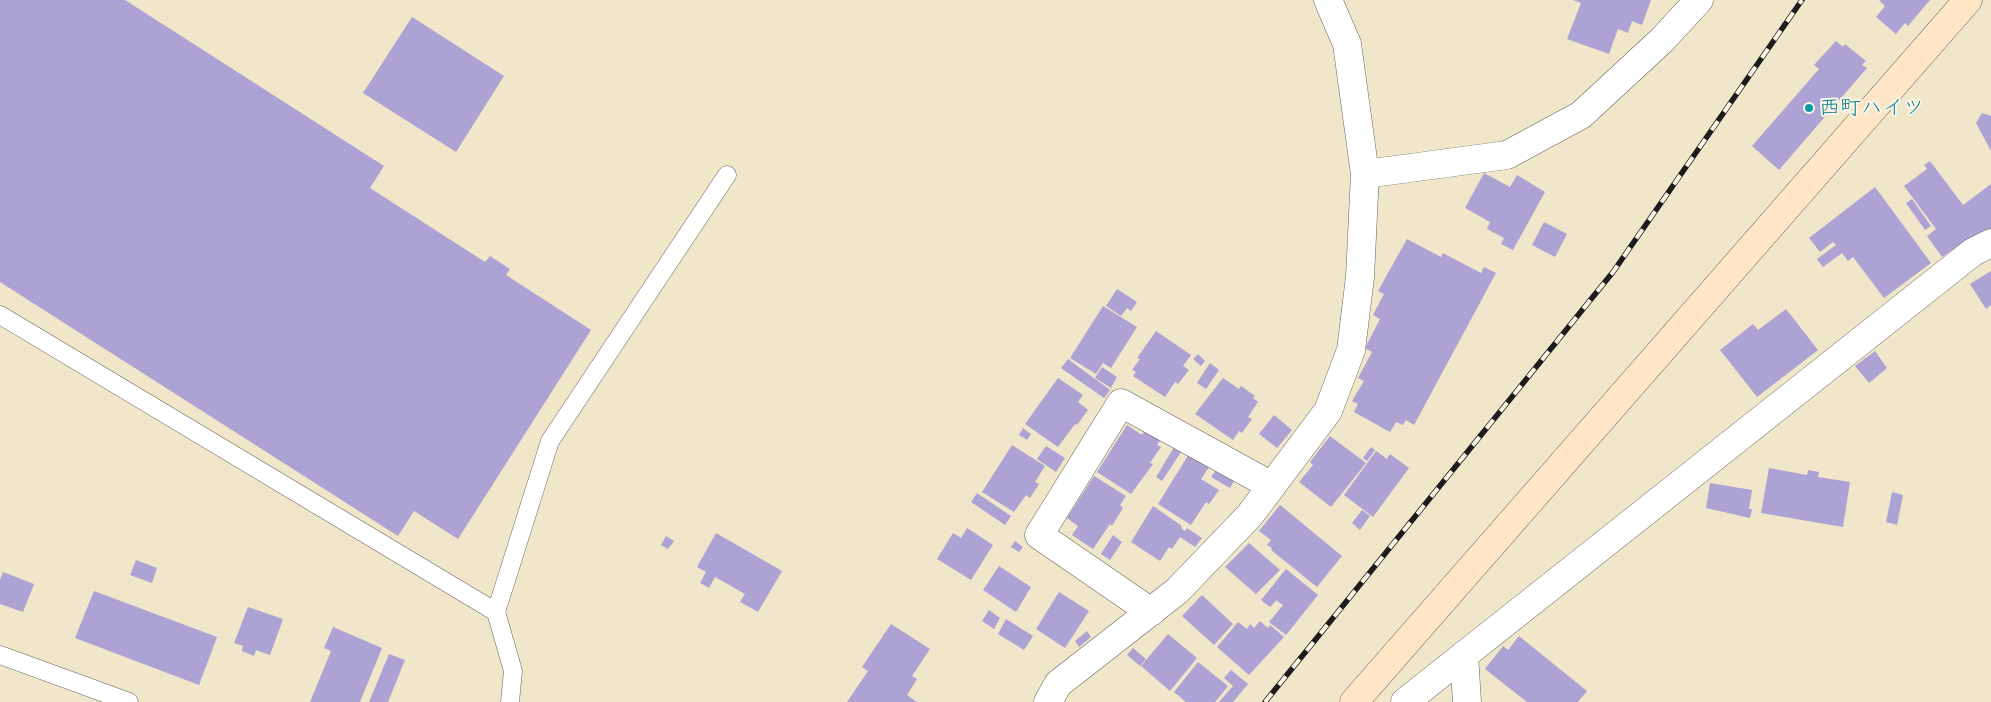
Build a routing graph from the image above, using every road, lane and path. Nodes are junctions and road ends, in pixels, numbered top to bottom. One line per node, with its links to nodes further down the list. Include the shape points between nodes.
1 (1328, 0): 5 (street, via 1347,44)
2 (1699, 0): 5 (street, via 1662,40 1581,115 1508,155)
3 (1968, 0): 16 (street)
4 (727, 174): 9 (lane, via 550,441)
5 (1365, 174): 8 (street, via 1360,277 1351,350 1328,411)
6 (1991, 243): 12 (street, via 1966,258)
7 (0, 315): 9 (lane)
8 (1272, 486): 10 (street, via 1177,591); 10 (street, via 1121,403 1039,535)
9 (496, 612): 14 (lane, via 513,671)
10 (1151, 612): 15 (street, via 1058,684)
11 (0, 655): 13 (lane)
12 (1464, 655): 17 (street); 18 (street)
13 (128, 702)
14 (510, 702)
15 (1048, 702)
16 (1354, 702)
17 (1406, 702)
18 (1467, 702)

